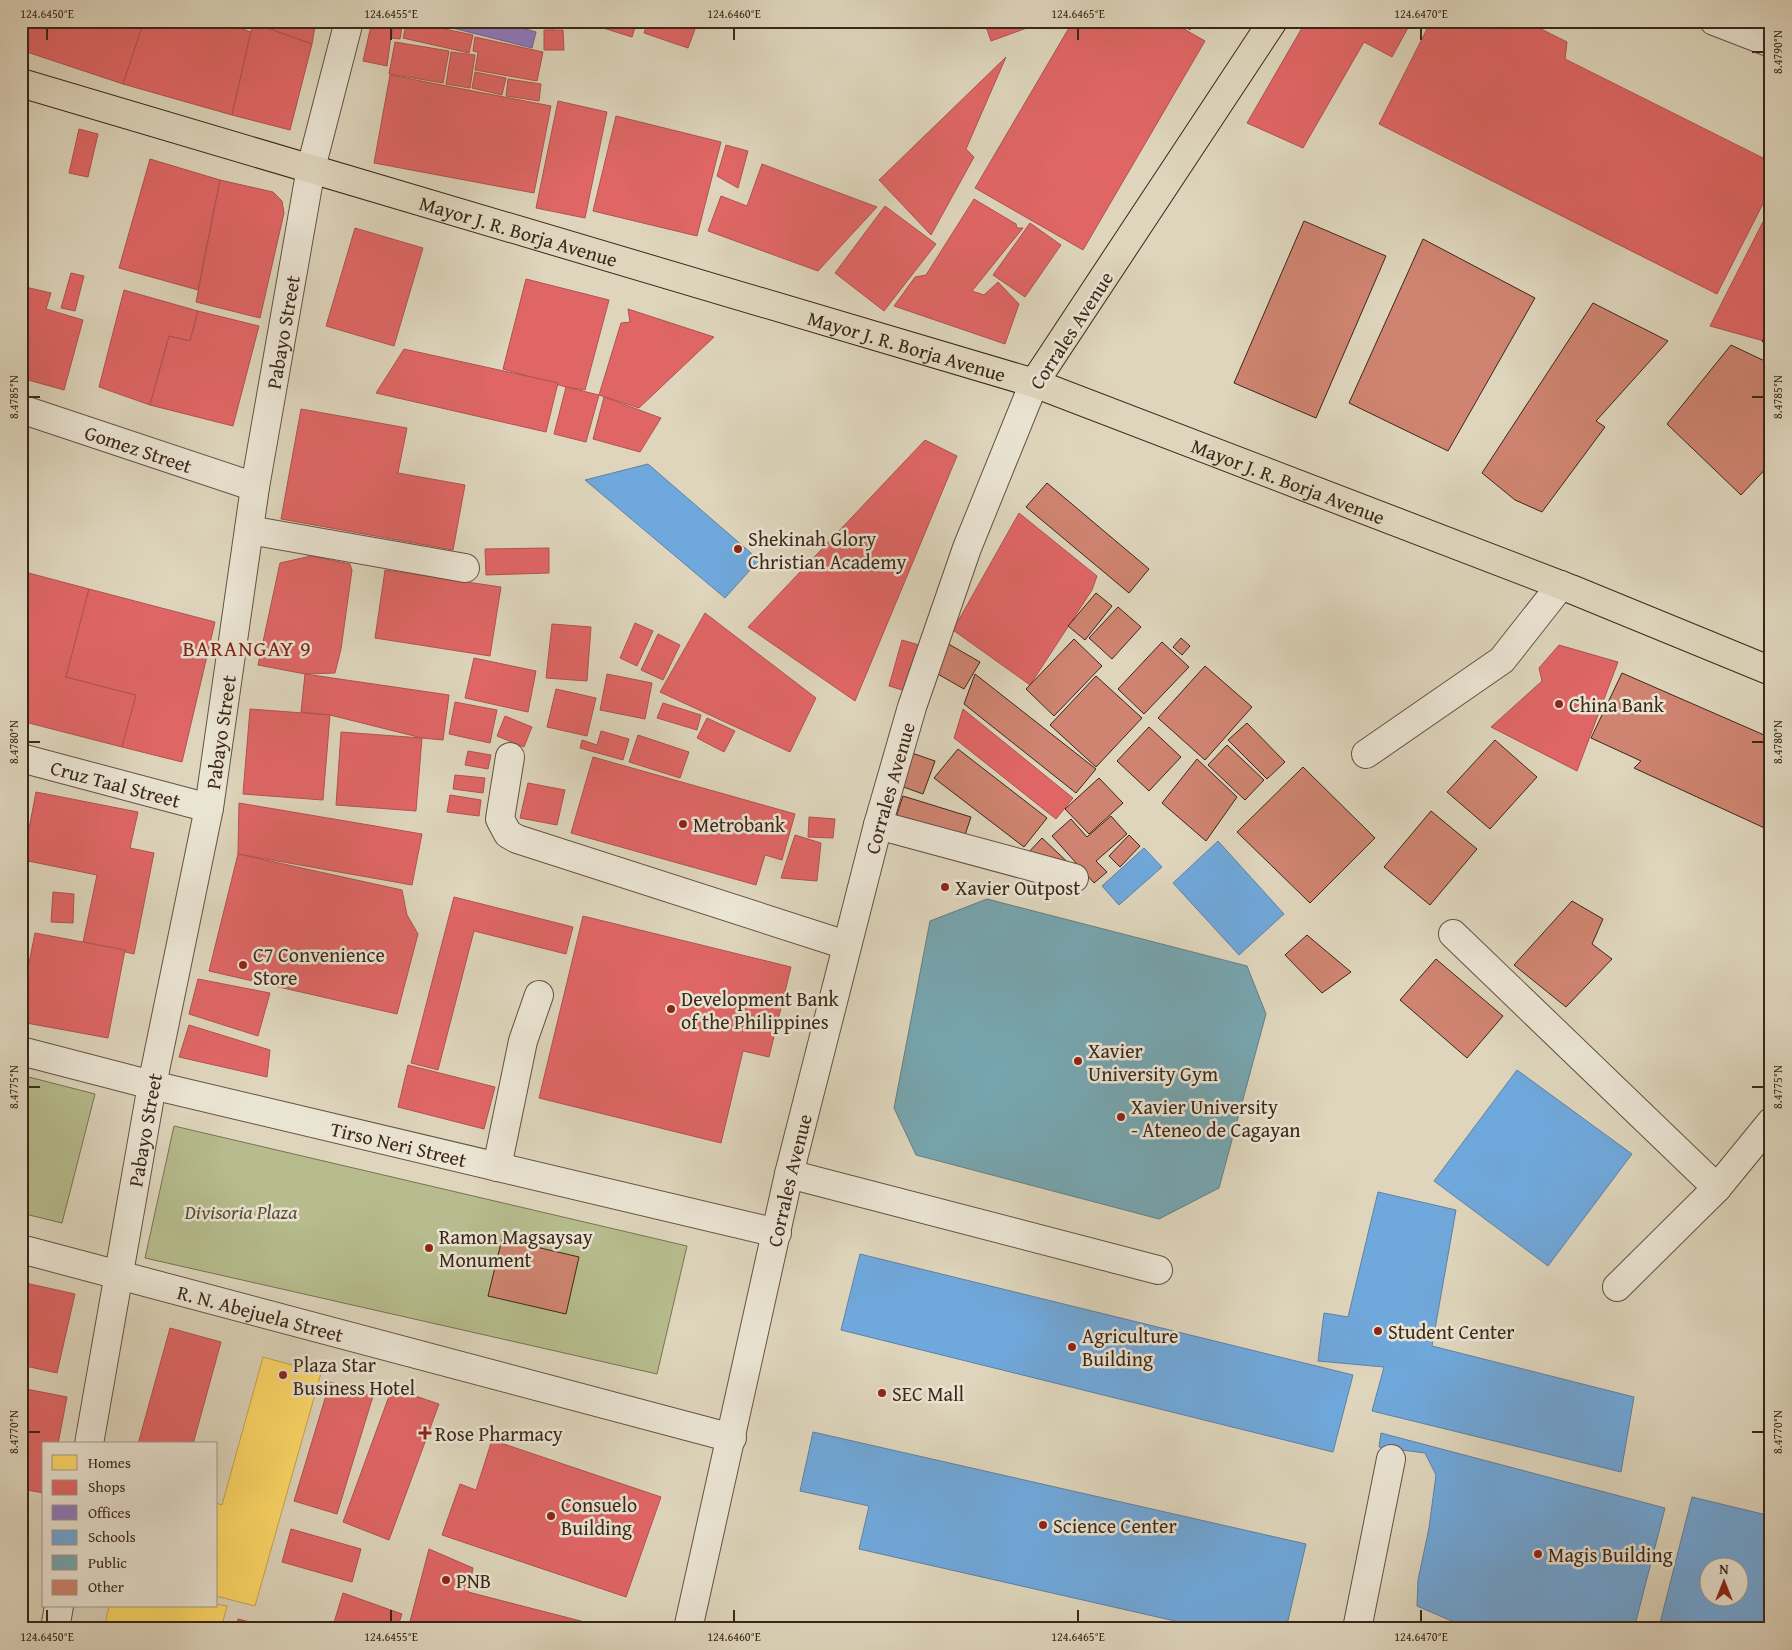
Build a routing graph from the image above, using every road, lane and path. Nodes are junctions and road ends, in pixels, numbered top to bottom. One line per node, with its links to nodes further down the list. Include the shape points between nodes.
1 (349, 21): 6 (street, Pabayo Street)
2 (1273, 21): 7 (main road, Corrales Avenue)
3 (1714, 21): 4 (street)
4 (1771, 43)
5 (21, 83): 6 (main road, Mayor J. R. Borja Avenue)
6 (311, 168): 7 (main road, Mayor J. R. Borja Avenue); 9 (street, Pabayo Street)
7 (1034, 383): 12 (main road, Mayor J. R. Borja Avenue); 18 (street, Corrales Avenue, via 966,548 912,707)
8 (21, 409): 9 (street, Gomez Street)
9 (256, 487): 10 (street, Pabayo Street)
10 (249, 530): 11 (street); 17 (street, Pabayo Street)
11 (465, 568)
12 (1562, 585): 13 (main road, Mayor J. R. Borja Avenue); 14 (street, via 1502,660)
13 (1771, 671)
14 (1366, 754)
15 (510, 757): 21 (street, via 500,819 508,834)
16 (21, 758): 17 (street, Cruz Taal Street)
17 (210, 808): 24 (street, Pabayo Street)
18 (878, 825): 19 (street); 21 (street, Corrales Avenue)
19 (1074, 878)
20 (1453, 934): 28 (street)
21 (846, 945): 27 (street, Corrales Avenue)
22 (539, 995): 26 (street, via 523,1041)
23 (21, 1051): 24 (street, Tirso Neri Street)
24 (152, 1085): 26 (street, Tirso Neri Street); 32 (street, Pabayo Street)
25 (1771, 1122): 28 (street)
26 (497, 1167): 29 (street, Tirso Neri Street)
27 (789, 1174): 29 (street, Corrales Avenue); 31 (street)
28 (1717, 1188): 33 (street)
29 (777, 1233): 34 (street, Corrales Avenue)
30 (21, 1249): 32 (street, R. N. Abejuela Street)
31 (1158, 1270)
32 (120, 1275): 34 (street, R. N. Abejuela Street); 35 (street, Pabayo Street)
33 (1617, 1287)
34 (732, 1438): 39 (street, Corrales Avenue)
35 (89, 1442)
36 (1391, 1460): 40 (street)
37 (59, 1608): 38 (street)
38 (55, 1629)
39 (688, 1629)
40 (1357, 1629)

